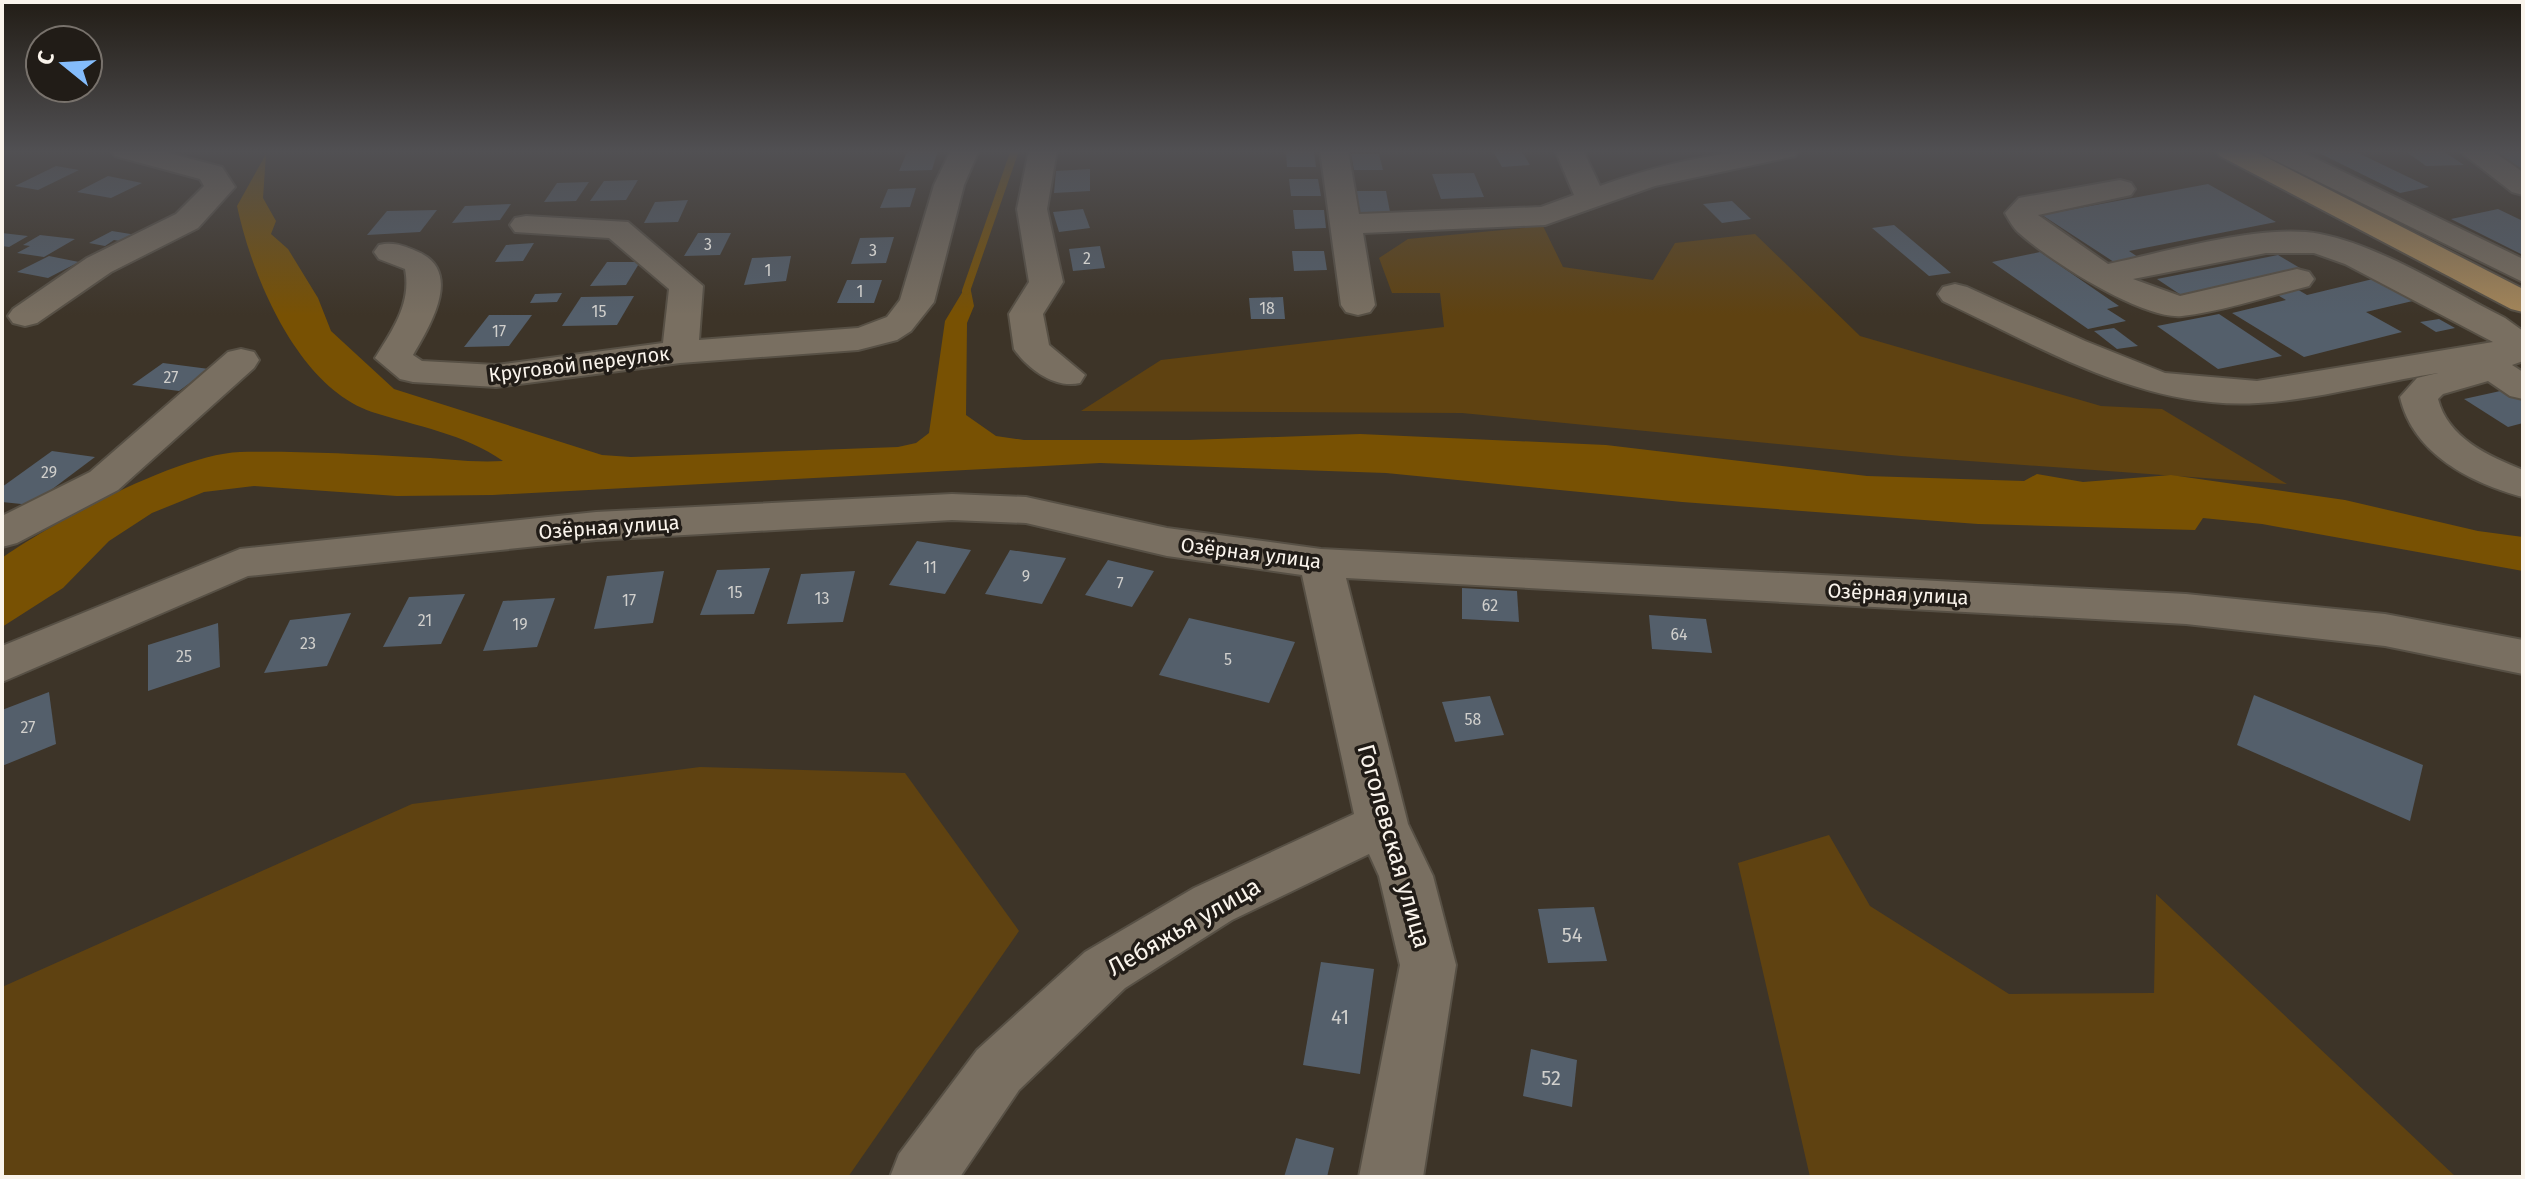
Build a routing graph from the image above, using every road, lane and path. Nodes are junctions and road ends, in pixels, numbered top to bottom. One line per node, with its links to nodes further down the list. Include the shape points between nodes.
1 (203, 205): 18 (street, via 187,221 99,265)
2 (944, 205): 19 (street, Круговой переулок, via 917,302 885,333)
3 (1033, 205): 22 (street, via 1046,282 1026,314 1032,349)
4 (1344, 205): 9 (street)
5 (1575, 205): 9 (street, via 1545,216)
6 (2030, 205): 13 (street, via 2021,213 2029,226)
7 (2336, 205): 16 (main road)
8 (2387, 205): 12 (street)
9 (1347, 224): 17 (street)
10 (526, 225): 19 (street, via 617,229 664,265 686,286)
11 (390, 252): 19 (street, Круговой переулок, via 420,264 427,285 393,358 413,371 496,376)
12 (2523, 272)
13 (2106, 274): 14 (street, via 2138,297 2180,306); 21 (street, via 2266,243 2317,243 2357,257 2493,325)
14 (2297, 279)
15 (1955, 294): 21 (street, via 2159,384 2257,392 2523,348 2491,360)
16 (2523, 302)
17 (1358, 305)
18 (25, 316)
19 (680, 352)
20 (241, 360): 24 (street, via 104,481)
21 (2514, 369): 23 (street, via 2430,386 2419,397 2420,411 2463,456)
22 (1067, 375)
23 (2523, 484)
24 (2, 533)
25 (1321, 563): 26 (street, Озёрная улица, via 2186,609 2385,630); 27 (street, Озёрная улица, via 1167,542 1026,510 952,507 596,526 240,563); 28 (street, Гоголевская улица)
26 (2523, 657)
27 (2, 665)
28 (1382, 824): 29 (street, Лебяжья улица, via 1213,904 1105,970 998,1070); 30 (street, Гоголевская улица, via 1406,876 1428,965)
29 (922, 1177)
30 (1391, 1177)

